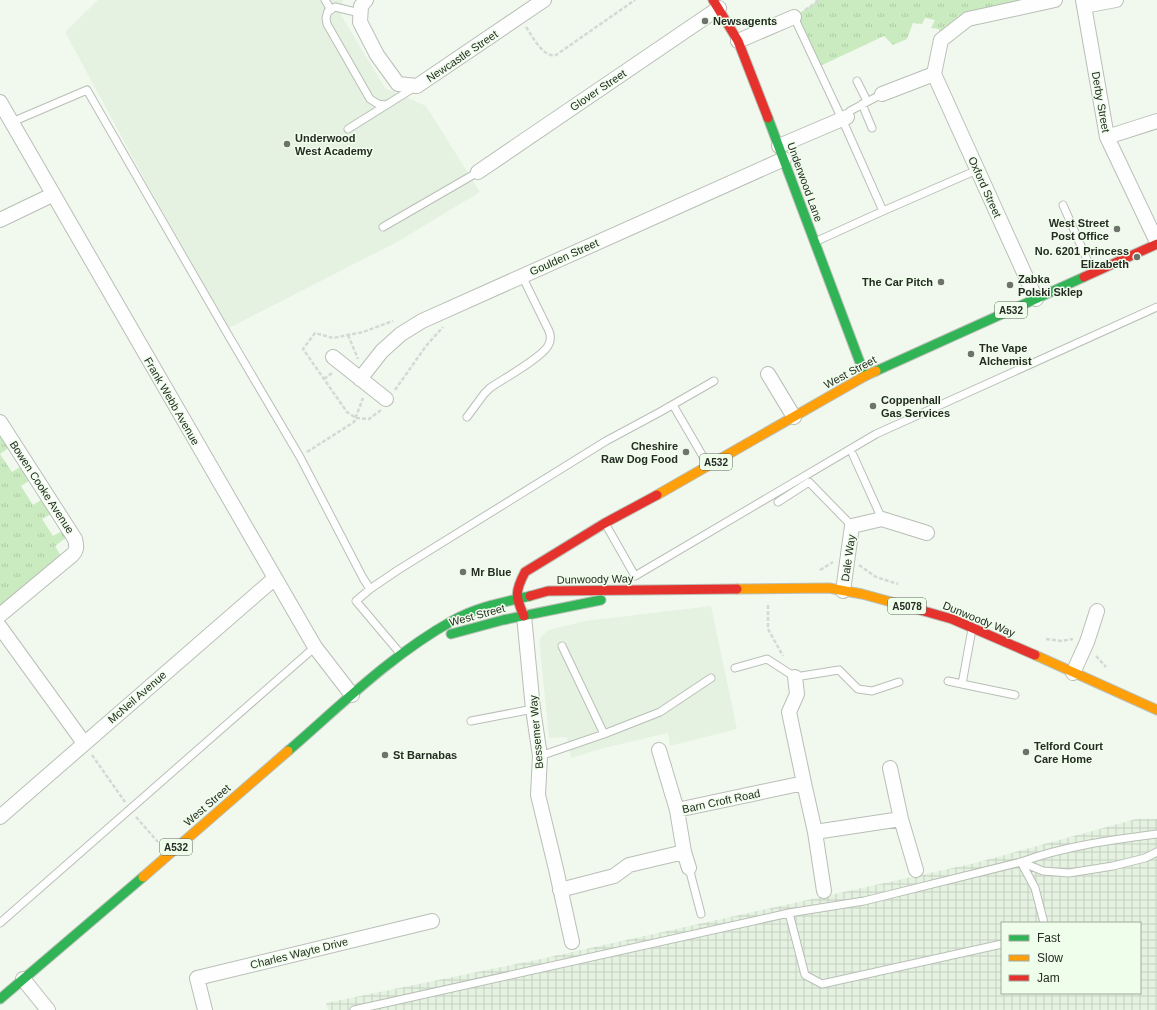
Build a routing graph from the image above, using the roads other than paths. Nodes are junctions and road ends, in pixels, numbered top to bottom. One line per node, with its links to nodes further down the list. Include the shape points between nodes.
1 (326, 0): 7 (lane)
2 (544, 0): 13 (street, Newcastle Street)
3 (1055, 0): 11 (street, via 968,19 941,40)
4 (1116, 0): 5 (street)
5 (1083, 3): 23 (street, Derby Street)
6 (716, 4): 10 (main road, Underwood Lane); 26 (street, Glover Street)
7 (331, 10): 8 (lane, via 335,7); 17 (lane, via 328,11 326,18 331,31 370,99)
8 (362, 12): 13 (street, Newcastle Street, via 376,55 398,84)
9 (794, 17): 10 (street); 18 (lane)
10 (738, 41): 24 (main road, Underwood Lane)
11 (934, 74): 14 (street); 25 (street, Oxford Street)
12 (857, 81): 16 (lane)
13 (417, 86): 17 (lane)
14 (882, 94): 16 (lane)
15 (0, 102): 20 (street, Frank Webb Avenue)
16 (864, 103): 18 (lane); 21 (lane)
17 (386, 106): 22 (lane)
18 (847, 115): 24 (street, Goulden Street); 29 (lane)
19 (1157, 121): 23 (street)
20 (12, 122): 27 (street, Frank Webb Avenue); 59 (lane, via 87,90 300,457)
21 (872, 128)
22 (348, 129)
23 (1107, 137): 33 (street, Derby Street)
24 (782, 152): 32 (main road, Underwood Lane); 35 (street, Goulden Street)
25 (977, 170): 29 (lane); 36 (street, Oxford Street)
26 (478, 172): 31 (lane)
27 (52, 195): 30 (street); 57 (street, Frank Webb Avenue)
28 (1063, 205): 34 (lane)
29 (882, 211): 32 (lane)
30 (0, 220)
31 (383, 227)
32 (815, 242): 40 (main road, Underwood Lane)
33 (1157, 243): 34 (main road, West Street / A532)
34 (1093, 273): 36 (main road, West Street / A532)
35 (522, 276): 42 (street, Goulden Street, via 422,321 401,334 382,351); 45 (lane, via 549,331 550,342 534,359 490,388)
36 (1036, 299): 40 (main road, West Street / A532)
37 (1157, 307): 52 (lane, via 876,434 635,576)
38 (333, 357): 42 (street)
39 (768, 374): 46 (street)
40 (865, 376): 46 (main road, West Street / A532)
41 (714, 381): 44 (lane)
42 (364, 382): 43 (street)
43 (389, 398)
44 (672, 405): 49 (lane); 59 (lane, via 606,441)
45 (467, 417)
46 (794, 417): 49 (main road, West Street / A532)
47 (0, 422): 65 (street, Bowen Cooke Avenue, via 77,546 76,552)
48 (853, 455): 51 (lane)
49 (709, 466): 52 (main road, West Street / A532)
50 (778, 502): 53 (lane, Dale Way, via 809,482)
51 (882, 519): 53 (street, Dale Way); 54 (street, Dale Way)
52 (605, 523): 55 (main road, West Street / A532)
53 (852, 526): 61 (street, Dale Way)
54 (927, 532)
55 (567, 546): 56 (main road, West Street / A532); 62 (main road, West Street / A532, via 525,572)
56 (556, 563)
57 (274, 578): 70 (street, Frank Webb Avenue); 86 (street, McNeil Avenue)
58 (549, 588): 60 (main road, Dunwoody Way / A5078); 62 (main road, West Street / A532); 66 (main road)
59 (370, 589): 72 (lane, via 356,601)
60 (643, 590): 61 (main road, Dunwoody Way / A5078, via 828,588); 63 (main road, Dunwoody Way / A5078)
61 (843, 591): 68 (main road, Dunwoody Way / A5078, via 945,617)
62 (516, 599): 66 (main road, West Street); 71 (main road, West Street / A532, via 485,607 453,620)
63 (554, 610): 66 (main road, West Street / A532)
64 (1097, 611): 74 (street, via 1087,642)
65 (0, 615)
66 (524, 616): 71 (main road, West Street / A532, via 457,632); 82 (street, Bessemer Way)
67 (0, 627): 86 (street)
68 (972, 627): 74 (main road, Dunwoody Way / A5078); 79 (lane)
69 (562, 646): 85 (lane)
70 (315, 647): 80 (street, Frank Webb Avenue); 107 (lane)
71 (413, 647): 72 (main road, West Street / A532)
72 (400, 654): 80 (main road, West Street / A532)
73 (735, 668): 75 (lane, via 768,659)
74 (1073, 672): 83 (main road, Dunwoody Way / A5078)
75 (790, 674): 78 (lane, via 839,670 858,689 872,691); 90 (street, via 797,694 789,712)
76 (711, 678): 85 (lane, via 660,712)
77 (948, 681): 79 (lane)
78 (899, 682)
79 (962, 684): 81 (lane)
80 (352, 695): 110 (main road, West Street / A532)
81 (1015, 695)
82 (533, 709): 84 (lane); 88 (street, Bessemer Way)
83 (1155, 710)
84 (471, 721)
85 (604, 734): 88 (lane)
86 (84, 743): 92 (street, McNeil Avenue)
87 (659, 750): 91 (street)
88 (540, 756): 101 (street, Bessemer Way, via 538,795)
89 (890, 768): 93 (street)
90 (804, 783): 91 (street, Barn Croft Road); 94 (street)
91 (676, 810): 96 (street, Barn Croft Road)
92 (0, 817)
93 (901, 819): 94 (street); 100 (street)
94 (815, 832): 102 (street)
95 (1157, 834): 98 (lane, via 1108,840)
96 (684, 852): 99 (street, Barn Croft Road); 101 (street, via 629,865 614,876)
97 (1157, 852): 98 (lane, via 1145,858 1113,866 1069,873 1043,871)
98 (1021, 862): 103 (lane, via 864,901); 106 (lane, via 1035,888)
99 (689, 868): 104 (lane)
100 (916, 870)
101 (560, 890): 108 (street, Bessemer Way)
102 (824, 891)
103 (789, 913): 109 (lane, via 805,975 822,984); 114 (lane)
104 (702, 914)
105 (432, 921): 113 (street, Charles Wayte Drive, via 197,978)
106 (1044, 922)
107 (0, 923)
108 (572, 942)
109 (1001, 944)
110 (23, 979): 111 (main road, West Street / A532); 112 (street)
111 (0, 998)
112 (48, 1010)
113 (205, 1010)
114 (354, 1010)

